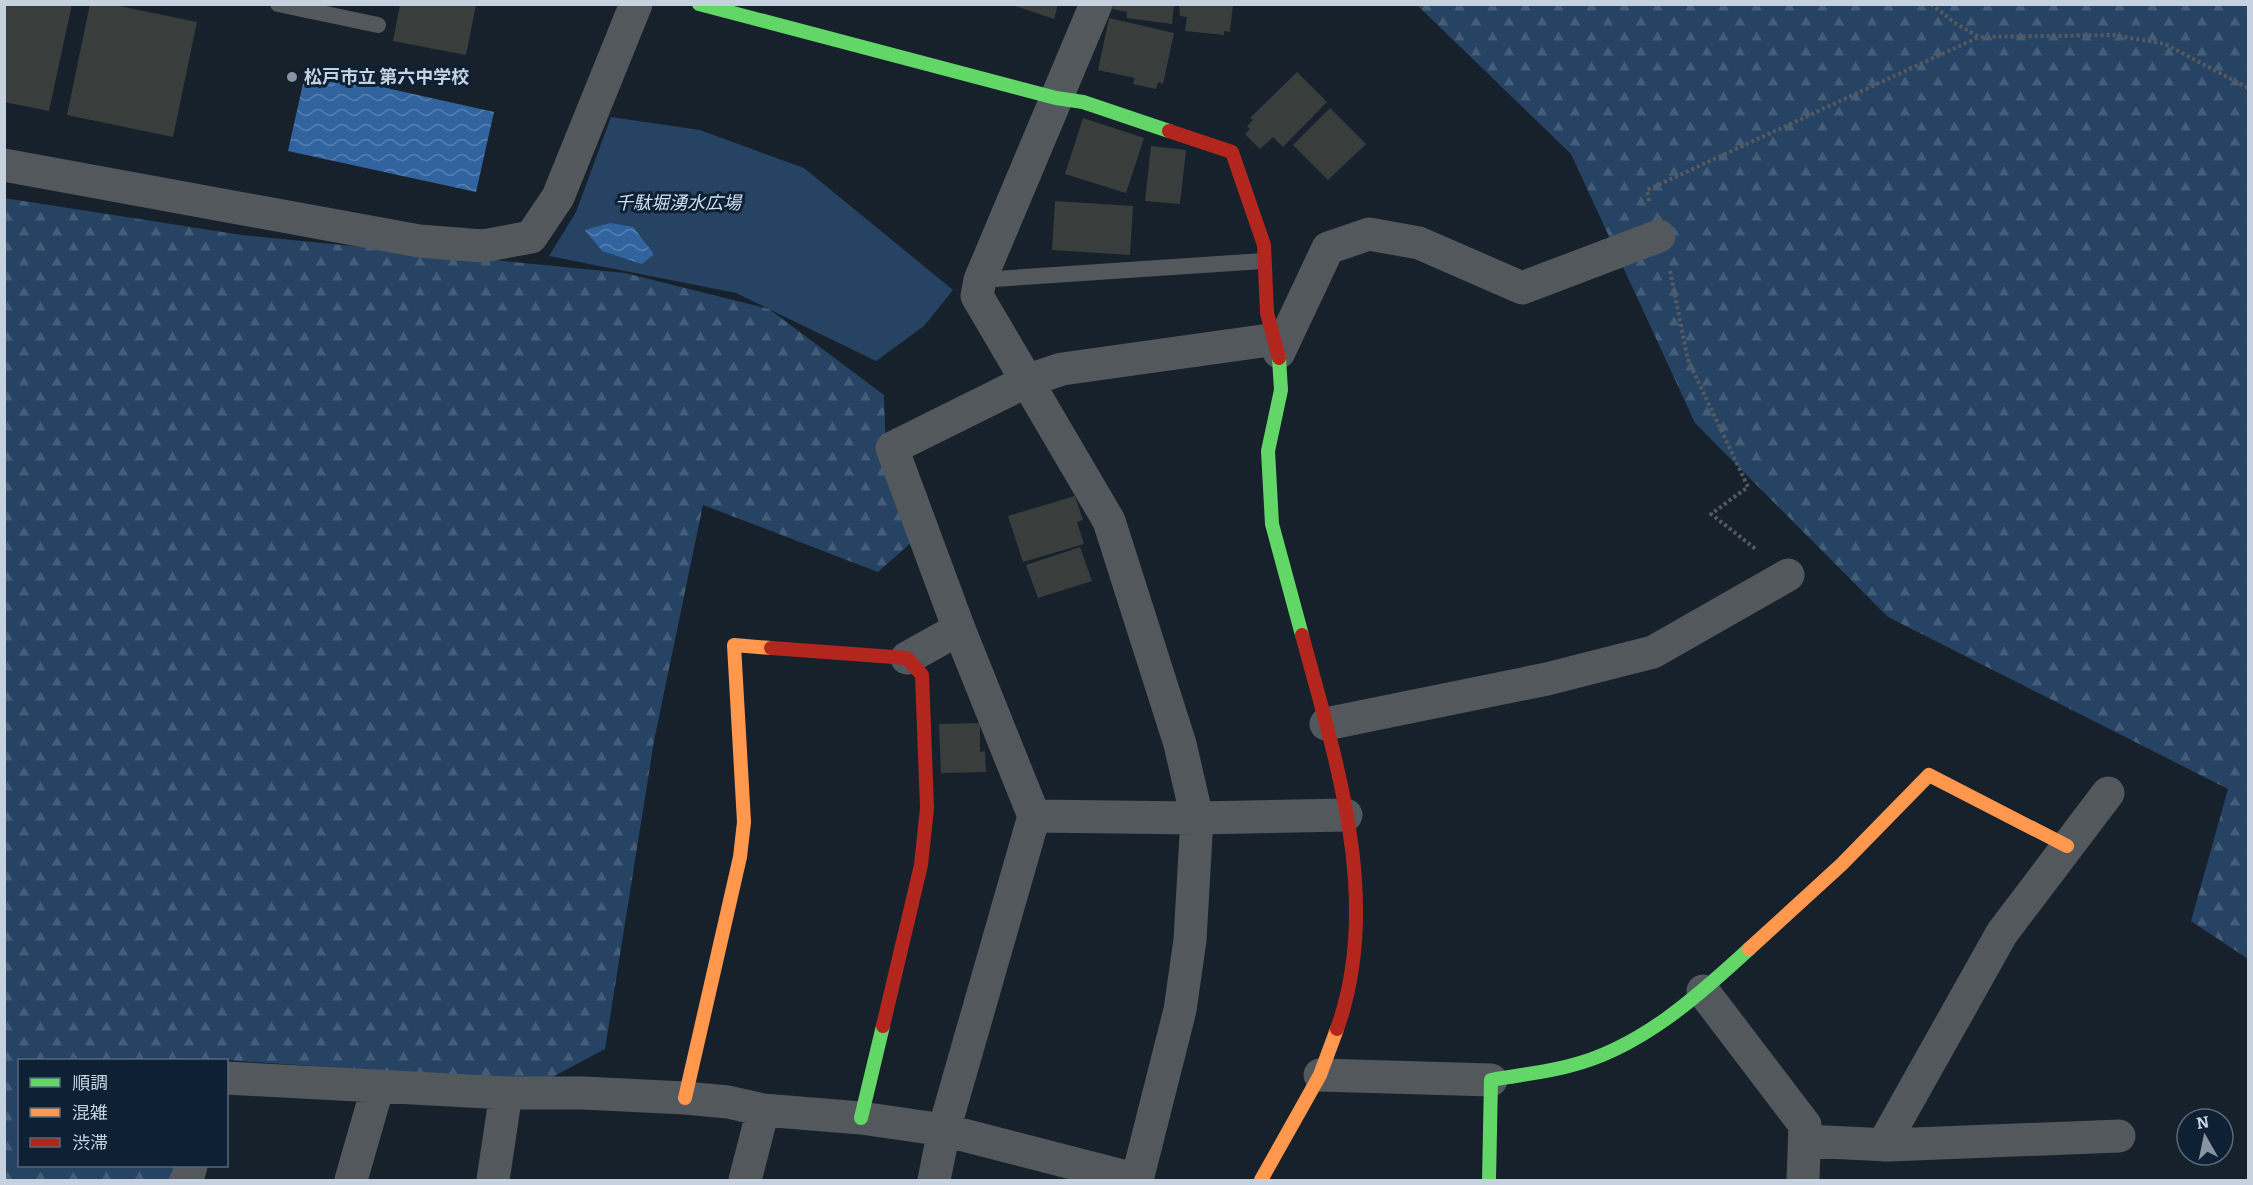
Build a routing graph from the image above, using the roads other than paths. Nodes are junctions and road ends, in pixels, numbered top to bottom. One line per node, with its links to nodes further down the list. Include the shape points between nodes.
1 (278, 4): 5 (lane)
2 (636, 4): 7 (street, via 558,197 531,237 483,246 419,241)
3 (699, 4): 6 (street)
4 (1096, 4): 6 (street)
5 (378, 26)
6 (1056, 98): 9 (street, via 1083,102 1232,152 1264,245); 10 (street)
7 (4, 165)
8 (1659, 236): 11 (street, via 1522,288 1419,243 1369,234 1328,248)
9 (1263, 261): 10 (lane); 11 (street, via 1267,313)
10 (980, 280): 12 (street, via 977,296)
11 (1278, 346): 12 (street, via 1062,369); 16 (street, via 1281,390 1268,451 1272,524)
12 (1029, 380): 14 (street, via 892,448); 20 (street, via 1109,521 1180,744)
13 (1788, 575): 16 (street, via 1653,652 1547,679)
14 (959, 630): 15 (street); 19 (street)
15 (907, 658): 28 (street, via 734,645 744,822 740,857); 30 (street, via 922,675 927,808 921,865)
16 (1326, 724): 18 (street)
17 (2108, 793): 21 (street)
18 (1346, 815): 20 (street); 23 (street, via 1357,890 1356,952 1344,1009)
19 (1034, 816): 20 (street); 31 (street)
20 (1197, 818): 39 (street, via 1191,929 1180,1010)
21 (2067, 846): 22 (street, via 1929,775 1842,864); 34 (street, via 2002,933)
22 (1703, 992): 25 (street, via 1634,1040 1570,1066); 33 (street, via 1806,1125)
23 (1320, 1075): 25 (street); 40 (street)
24 (228, 1078): 26 (street)
25 (1491, 1080): 41 (street)
26 (378, 1086): 27 (street); 35 (street)
27 (506, 1093): 28 (street); 36 (street)
28 (685, 1098): 29 (street)
29 (763, 1110): 30 (street); 37 (street)
30 (861, 1118): 31 (street)
31 (944, 1130): 38 (street); 39 (street)
32 (2119, 1136): 34 (street)
33 (1805, 1141): 34 (street); 42 (street)
34 (1883, 1145)
35 (351, 1180)
36 (493, 1180)
37 (745, 1180)
38 (934, 1180)
39 (1138, 1180)
40 (1261, 1180)
41 (1489, 1180)
42 (1803, 1180)

